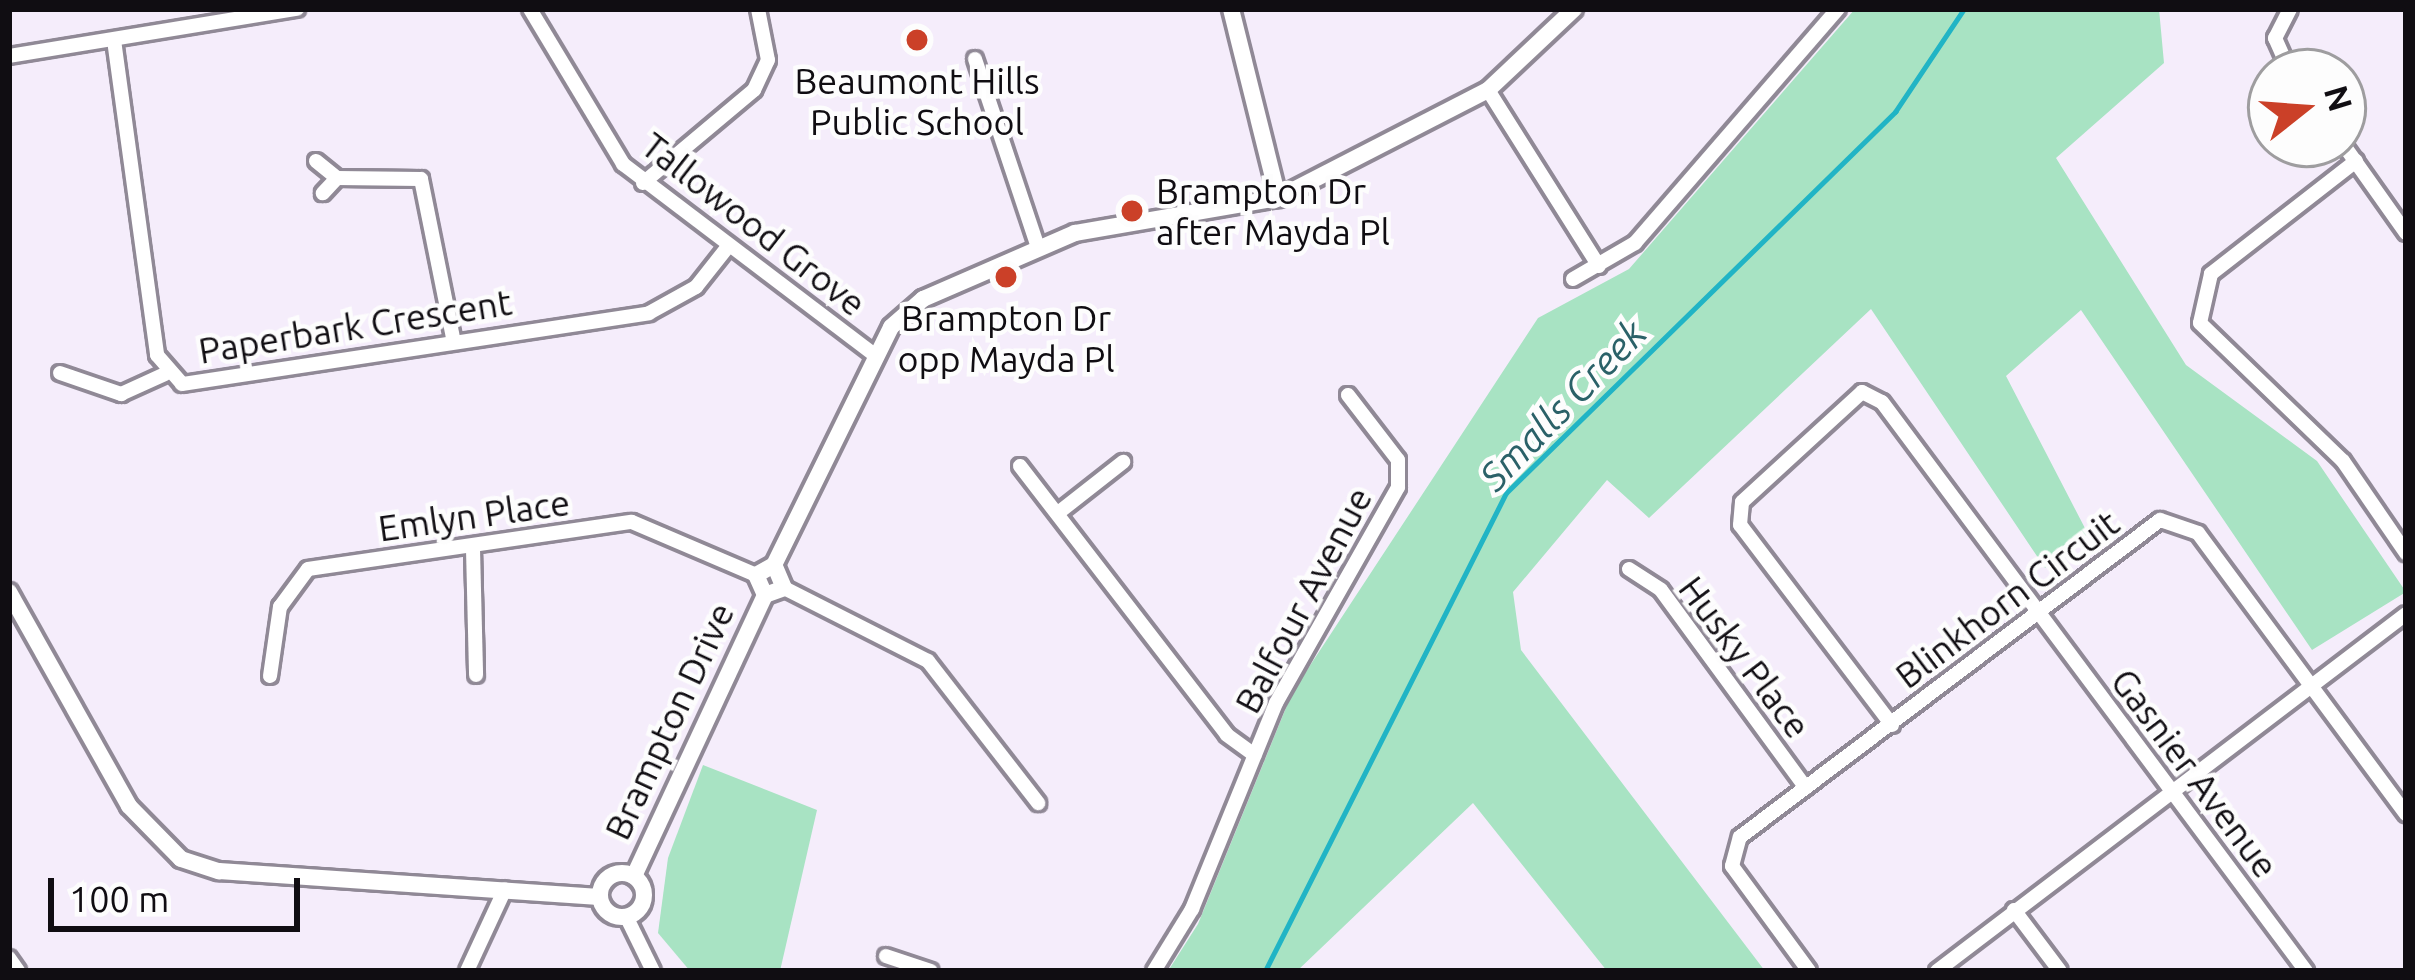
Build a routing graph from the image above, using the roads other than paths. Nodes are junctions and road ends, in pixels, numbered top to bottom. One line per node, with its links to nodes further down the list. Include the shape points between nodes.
1 (297, 9): 8 (street)
2 (530, 9): 18 (street, Tallowood Grove)
3 (758, 9): 18 (street, via 768,60 754,90)
4 (1232, 9): 20 (street)
5 (1574, 9): 13 (street)
6 (1838, 9): 24 (street, via 1635,243)
7 (2290, 9): 10 (street, via 2275,38)
8 (228, 14): 9 (street)
9 (114, 40): 11 (street); 29 (street, Paperbark Crescent)
10 (2279, 48)
11 (9, 56)
12 (975, 59): 22 (street)
13 (1488, 90): 20 (street); 24 (street)
14 (316, 161): 17 (street)
15 (2347, 168): 35 (street, via 2211,274 2200,323 2343,461)
16 (2361, 168): 21 (street)
17 (337, 178): 19 (street); 26 (street, via 421,178)
18 (643, 183): 23 (street, Tallowood Grove)
19 (322, 193)
20 (1279, 198): 22 (street)
21 (2406, 232)
22 (1038, 247): 27 (street, via 923,298)
23 (726, 249): 26 (street, Paperbark Crescent, via 696,287 649,313); 27 (street, Tallowood Grove)
24 (1599, 266): 25 (street)
25 (1573, 279)
26 (453, 338): 29 (street, Paperbark Crescent, via 221,381)
27 (876, 356): 36 (street)
28 (60, 373): 29 (street, via 122,394)
29 (165, 374)
30 (1348, 395): 48 (street, Balfour Avenue, via 1398,460 1398,488)
31 (1123, 462): 33 (street)
32 (1021, 466): 33 (street)
33 (1058, 513): 48 (street, via 1227,735)
34 (473, 549): 38 (street, Emlyn Place, via 632,522); 44 (street); 45 (street, Emlyn Place, via 291,579)
35 (2406, 553)
36 (774, 565): 38 (street); 39 (street)
37 (1629, 569): 49 (street, Husky Place, via 1661,590)
38 (755, 575): 41 (street)
39 (784, 588): 41 (street); 51 (street, via 928,661)
40 (9, 592): 54 (street, via 129,806 182,859)
41 (765, 595): 53 (street, Brampton Drive)
42 (2035, 611): 46 (street, Blinkhorn Circuit, via 2160,520 2180,518); 47 (street, Blinkhorn Circuit); 47 (street, Gasnier Avenue, via 1882,402 1862,392 1844,404 1742,502 1740,525); 50 (street, Gasnier Avenue)
43 (2406, 614): 46 (street)
44 (476, 675)
45 (270, 676)
46 (2310, 687): 50 (street); 52 (street, Blinkhorn Circuit)
47 (1892, 725): 49 (street, Blinkhorn Circuit)
48 (1255, 755): 64 (street, Balfour Avenue)
49 (1806, 788): 65 (street, Blinkhorn Circuit, via 1740,837 1732,866)
50 (2172, 792): 56 (street); 68 (street, Gasnier Avenue)
51 (1038, 803)
52 (2406, 814)
53 (634, 876): 55 (street, via 613,874); 57 (street, Brampton Drive, via 644,902)
54 (505, 889): 55 (street); 61 (street)
55 (599, 897): 57 (street)
56 (2014, 910): 66 (street); 67 (street)
57 (627, 918): 62 (street)
58 (886, 956): 63 (street)
59 (9, 958): 60 (street)
60 (18, 971)
61 (467, 971)
62 (652, 971)
63 (931, 971)
64 (1154, 971)
65 (1809, 971)
66 (1937, 971)
67 (2060, 971)
68 (2306, 971)

